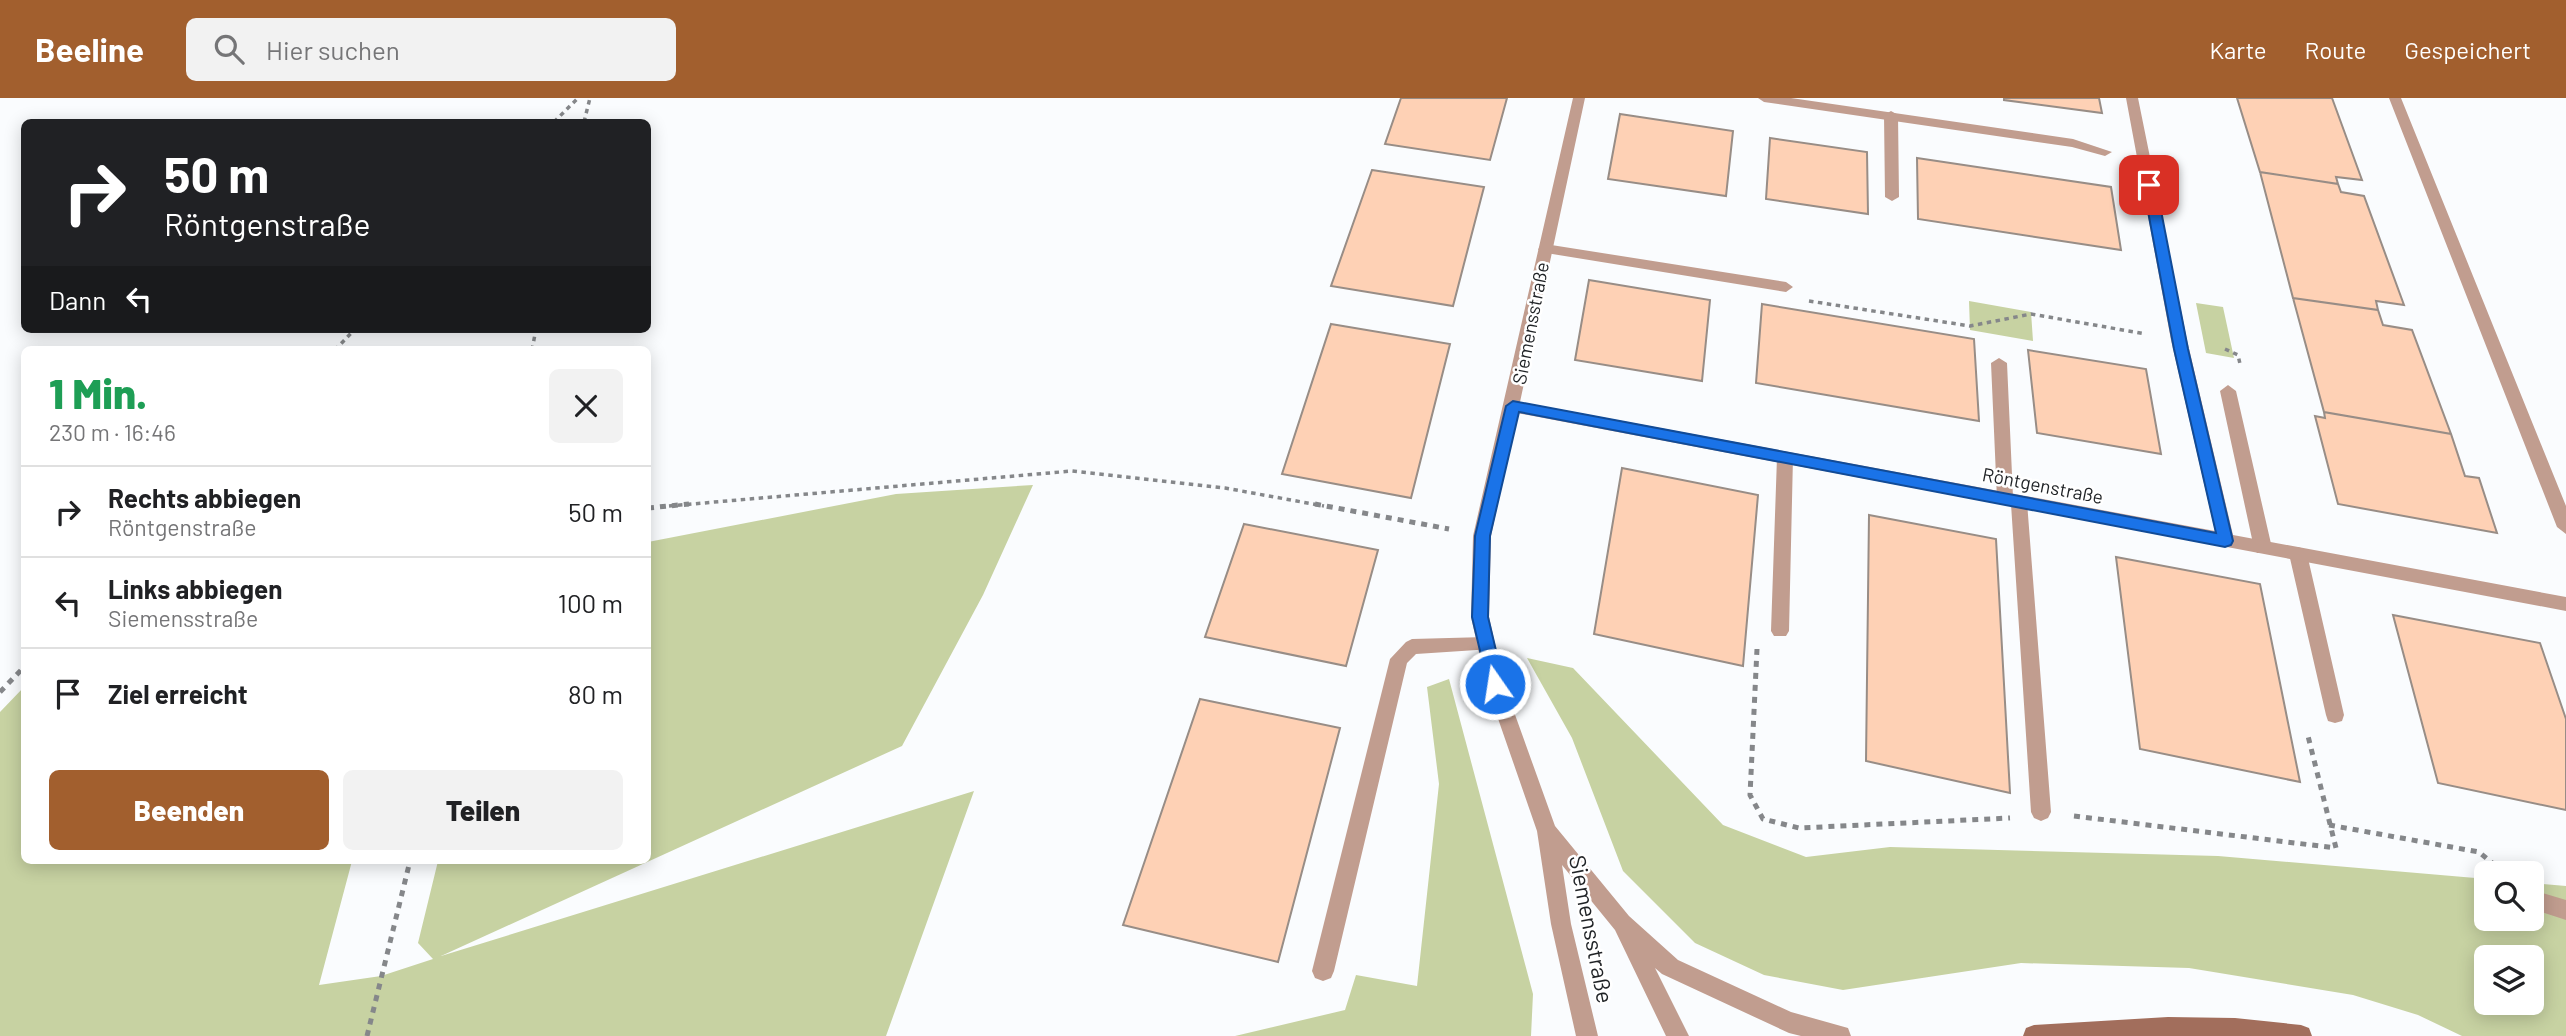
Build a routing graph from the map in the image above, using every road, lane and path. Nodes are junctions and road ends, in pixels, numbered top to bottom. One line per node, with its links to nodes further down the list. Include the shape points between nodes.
1 (578, 98): 8 (path)
2 (590, 98): 9 (path)
3 (1579, 98): 12 (street, Siemensstraße)
4 (1764, 98): 7 (street)
5 (2132, 98): 15 (street)
6 (2395, 98): 23 (street)
7 (1891, 116): 10 (street, via 2073,143); 11 (street)
8 (557, 119)
9 (585, 119)
10 (2105, 152)
11 (1892, 197)
12 (1545, 249): 13 (street); 19 (street, Siemensstraße)
13 (1786, 287): 15 (path, via 1796,299 1970,326 2031,314)
14 (351, 333): 16 (path)
15 (2179, 340): 25 (street)
16 (339, 346)
17 (1999, 363): 21 (street)
18 (2228, 391): 26 (street)
19 (1513, 406): 20 (street, Röntgenstraße); 24 (street, Siemensstraße)
20 (1785, 457): 21 (street, Röntgenstraße); 29 (street)
21 (2012, 500): 25 (street, Röntgenstraße); 35 (street)
22 (651, 508): 24 (path, via 1072,471 1225,488)
23 (2566, 527)
24 (1482, 536): 30 (street, Siemensstraße, via 1480,617)
25 (2225, 541): 26 (street, Röntgenstraße)
26 (2263, 548): 27 (street, Röntgenstraße)
27 (2298, 554): 28 (street, Röntgenstraße); 34 (street)
28 (2566, 604)
29 (1780, 631)
30 (1486, 645): 37 (street, Siemensstraße, via 1495,684); 44 (street, via 1412,647 1399,659)
31 (1757, 645): 35 (path, via 1750,795 1763,819 1799,828 1996,821)
32 (21, 670): 33 (path)
33 (0, 692)
34 (2336, 715)
35 (2041, 813): 38 (path)
36 (2329, 825): 39 (path, via 2479,852)
37 (1547, 831): 43 (street, Siemensstraße); 46 (street, Siemensstraße, via 1561,924)
38 (2336, 848)
39 (2490, 861)
40 (409, 864): 45 (path)
41 (2544, 903): 42 (street)
42 (2566, 910)
43 (1622, 923): 47 (street, Siemensstraße); 48 (street, Siemensstraße, via 1670,967 1789,1022)
44 (1323, 971)
45 (367, 1036)
46 (1587, 1036)
47 (1678, 1036)
48 (1840, 1036)
49 (2034, 1036): 50 (main road, via 2239,1029)
50 (2301, 1036)

